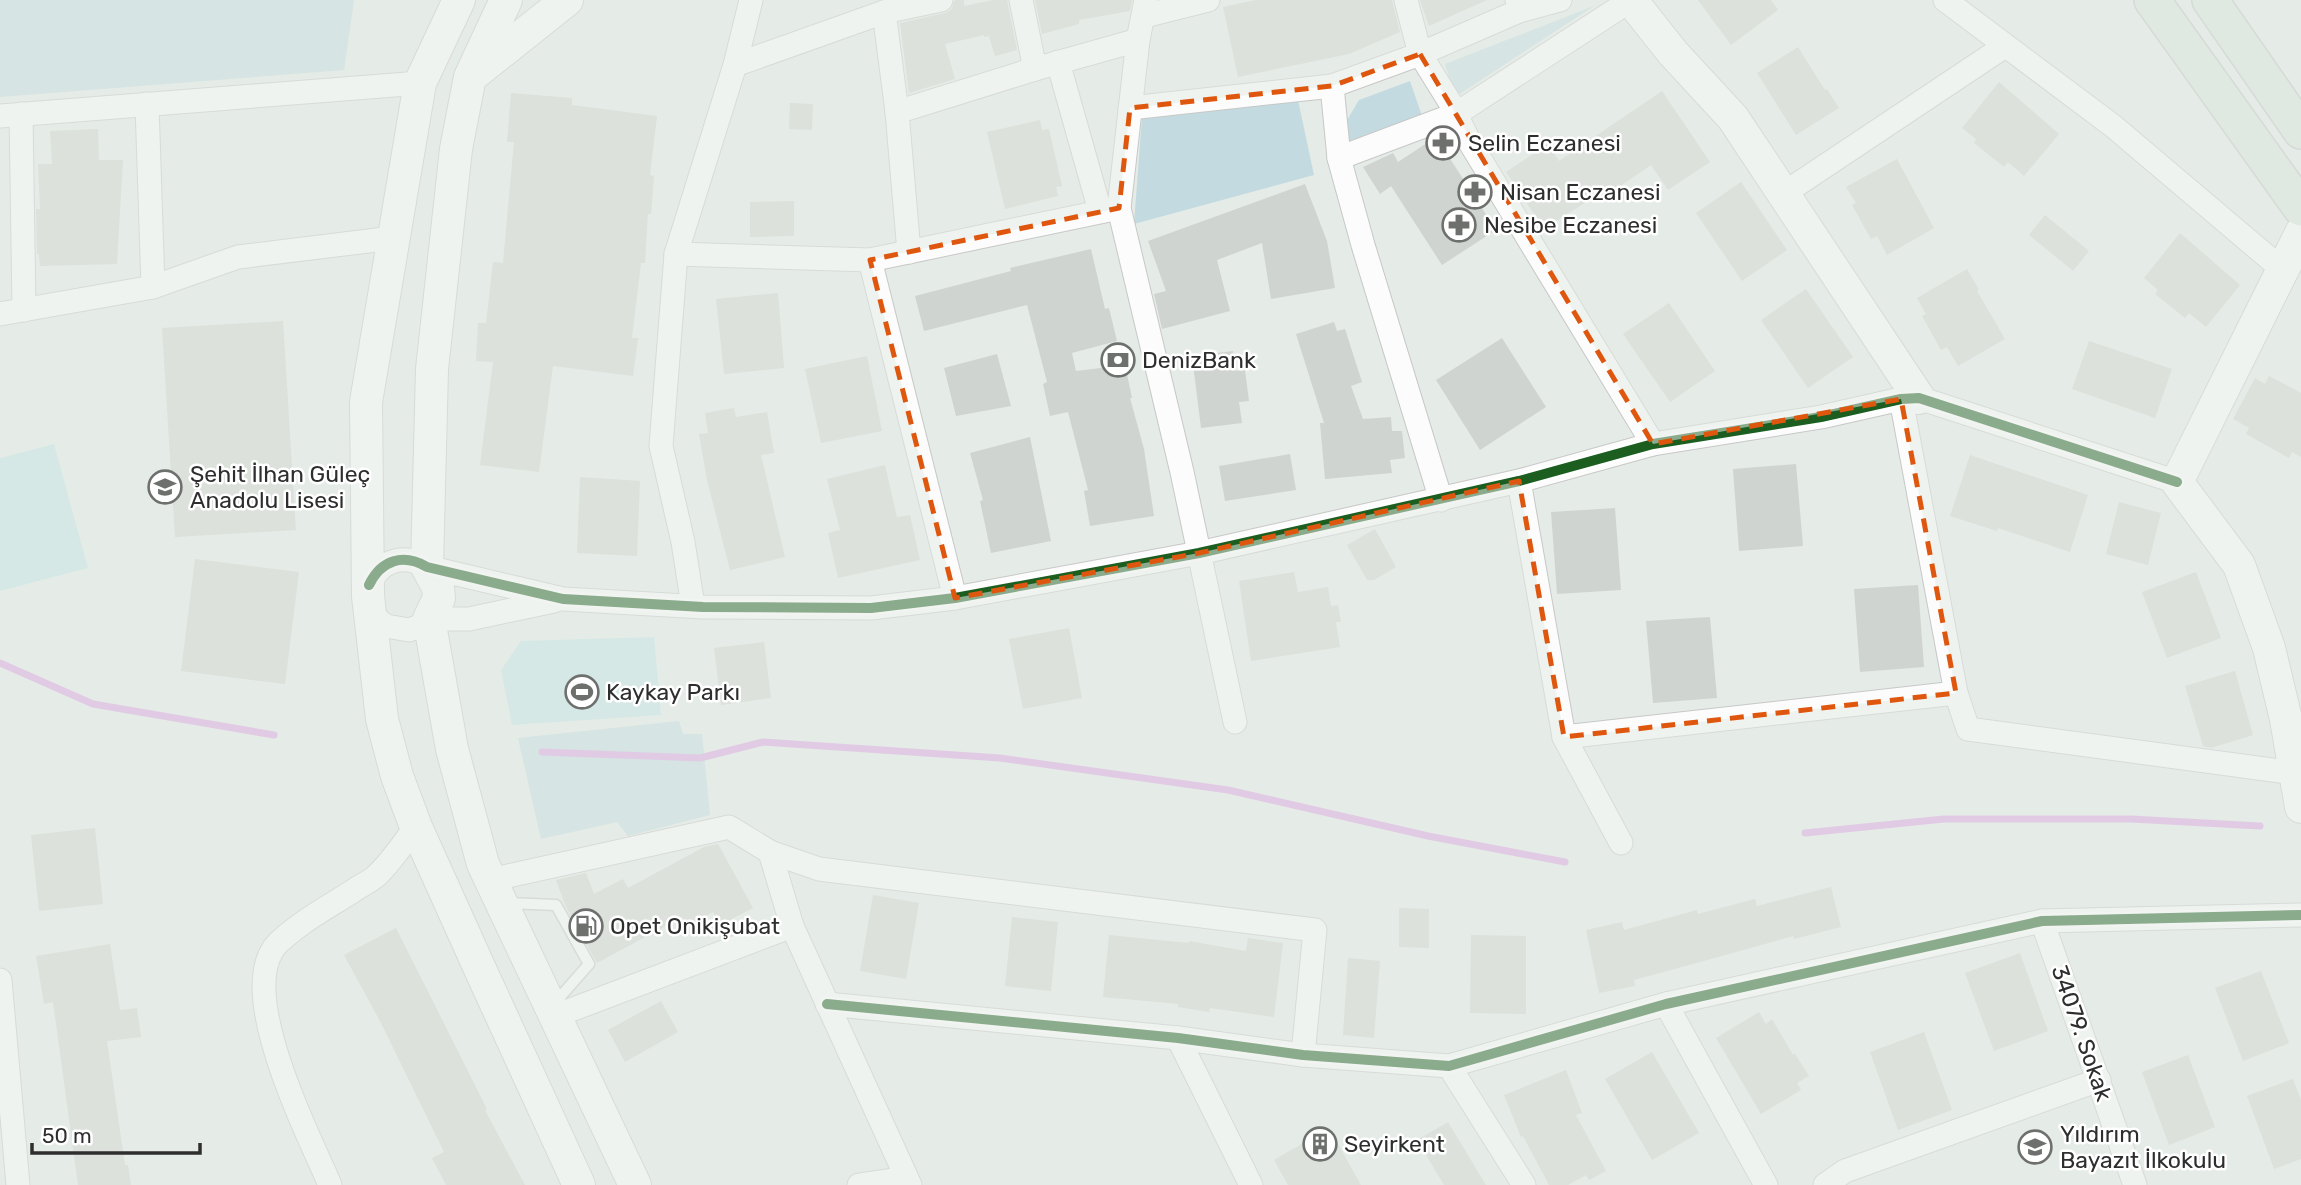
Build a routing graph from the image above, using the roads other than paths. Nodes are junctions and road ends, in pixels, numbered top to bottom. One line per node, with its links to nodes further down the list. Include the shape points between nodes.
1 (459, 0): 24 (main road)
2 (506, 0): 23 (main road)
3 (568, 0): 23 (main road)
4 (751, 0): 21 (street)
5 (1021, 0): 22 (street)
6 (1208, 0): 15 (street)
7 (1406, 0): 19 (street)
8 (1560, 0): 14 (street)
9 (1631, 0): 29 (street); 33 (main road, via 1733,118)
10 (1945, 0): 18 (street)
11 (2152, 0): 34 (main road)
12 (2210, 0): 31 (main road)
13 (933, 1): 16 (street)
14 (1518, 6): 19 (street)
15 (1145, 8): 17 (street)
16 (884, 12): 21 (street); 28 (street)
17 (1138, 40): 20 (street); 27 (street)
18 (2005, 46): 33 (street); 41 (street, via 2113,126)
19 (1420, 54): 25 (street); 29 (street)
20 (1058, 62): 22 (street); 35 (street)
21 (735, 65): 39 (street)
22 (1035, 69): 28 (street)
23 (470, 77): 51 (main road, via 457,149 432,369)
24 (420, 83): 26 (street); 37 (main road)
25 (1332, 86): 27 (street); 32 (street)
26 (147, 104): 30 (street); 42 (street)
27 (1130, 108): 35 (street)
28 (897, 112): 38 (street)
29 (1456, 114): 32 (street); 46 (street)
30 (10, 115): 43 (street)
31 (2301, 131)
32 (1339, 158): 49 (street)
33 (1783, 194): 45 (main road)
34 (2301, 208)
35 (1110, 210): 38 (street); 50 (street, via 1182,472)
36 (2301, 233): 41 (main road)
37 (393, 238): 42 (street, via 238,257); 52 (main road, via 366,402)
38 (909, 252): 40 (street)
39 (676, 254): 40 (street); 55 (street, via 660,446)
40 (870, 260): 53 (street)
41 (2283, 270): 48 (main road)
42 (153, 287): 43 (street)
43 (24, 310): 44 (street)
44 (0, 314)
45 (1910, 399): 46 (street); 48 (street); 57 (street)
46 (1653, 444): 47 (street)
47 (1519, 481): 49 (street); 59 (street)
48 (2177, 482): 60 (main road, via 2239,565 2269,648)
49 (1441, 500): 50 (street)
50 (1199, 553): 53 (street); 58 (street)
51 (427, 567): 52 (street, via 405,559 383,565 374,574); 54 (street); 56 (main road, via 439,598)
52 (370, 597): 56 (street, via 377,619 386,626 409,630); 62 (main road, via 382,719)
53 (955, 598): 55 (street, via 871,608)
54 (563, 599): 55 (street); 56 (street, via 469,619)
55 (693, 606)
56 (429, 619): 65 (main road, via 452,749 483,863)
57 (1956, 693): 59 (street); 60 (street, via 1968,729)
58 (1235, 722)
59 (1564, 737): 63 (street)
60 (2295, 774): 61 (main road)
61 (2301, 807)
62 (416, 827): 79 (street, via 376,877 278,944 266,970 264,1002 277,1060); 80 (main road)
63 (1621, 843)
64 (769, 852): 65 (street, via 729,827); 68 (street); 74 (street, via 819,869 1315,930)
65 (496, 891): 72 (main road); 72 (lane, via 556,905 589,964)
66 (2301, 915): 67 (street)
67 (2042, 921): 71 (street); 76 (street, 34079. Sokak)
68 (792, 926): 70 (street); 72 (street)
69 (0, 980): 78 (street)
70 (827, 1004): 73 (street); 77 (street)
71 (1666, 1004): 75 (street); 85 (street)
72 (553, 1012): 81 (main road)
73 (1178, 1038): 74 (street); 83 (street)
74 (1303, 1055): 75 (street)
75 (1449, 1066): 84 (street)
76 (2099, 1080): 86 (street, via 1845,1171); 87 (street, 34079. Sokak)
77 (908, 1182): 82 (street)
78 (18, 1185)
79 (330, 1185)
80 (579, 1185)
81 (635, 1185)
82 (859, 1185)
83 (1251, 1185)
84 (1524, 1185)
85 (1766, 1185)
86 (1825, 1185)
87 (2135, 1185)

